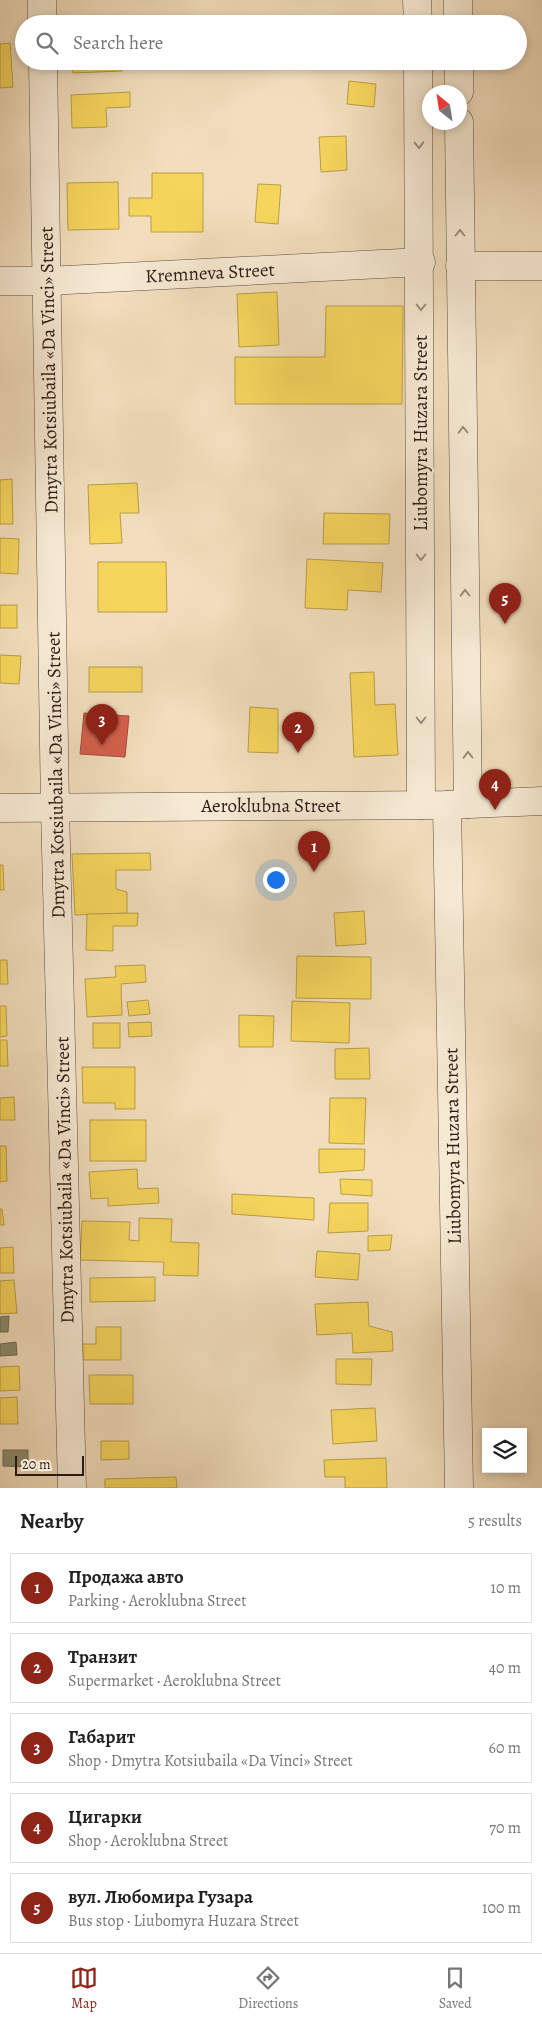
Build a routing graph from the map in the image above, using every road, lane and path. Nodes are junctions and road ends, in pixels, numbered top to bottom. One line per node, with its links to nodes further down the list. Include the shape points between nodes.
1 (42, 0): 4 (street)
2 (417, 0): 5 (street)
3 (458, 0): 6 (street)
4 (42, 15)
5 (418, 15)
6 (458, 15)
7 (43, 70): 16 (street, Dmytra Kotsiubaila «Da Vinci» Street)
8 (418, 70): 12 (street, Liubomyra Huzara Street, one-way to 12)
9 (459, 70): 10 (street)
10 (459, 85)
11 (459, 130): 13 (street, Liubomyra Huzara Street, one-way to 11)
12 (421, 262): 16 (street, Kremneva Street); 18 (street, Liubomyra Huzara Street, one-way to 18)
13 (460, 266): 14 (street); 18 (street, Liubomyra Huzara Street, one-way to 13)
14 (542, 266)
15 (0, 281): 16 (street, Kremneva Street)
16 (47, 281): 19 (street, Dmytra Kotsiubaila «Da Vinci» Street)
17 (542, 801): 18 (street, Aeroklubna Street)
18 (446, 804): 19 (street, Aeroklubna Street); 22 (street, Liubomyra Huzara Street)
19 (56, 807): 20 (street, Aeroklubna Street); 21 (street, Dmytra Kotsiubaila «Da Vinci» Street)
20 (0, 808)
21 (72, 1488)
22 (460, 1488)

